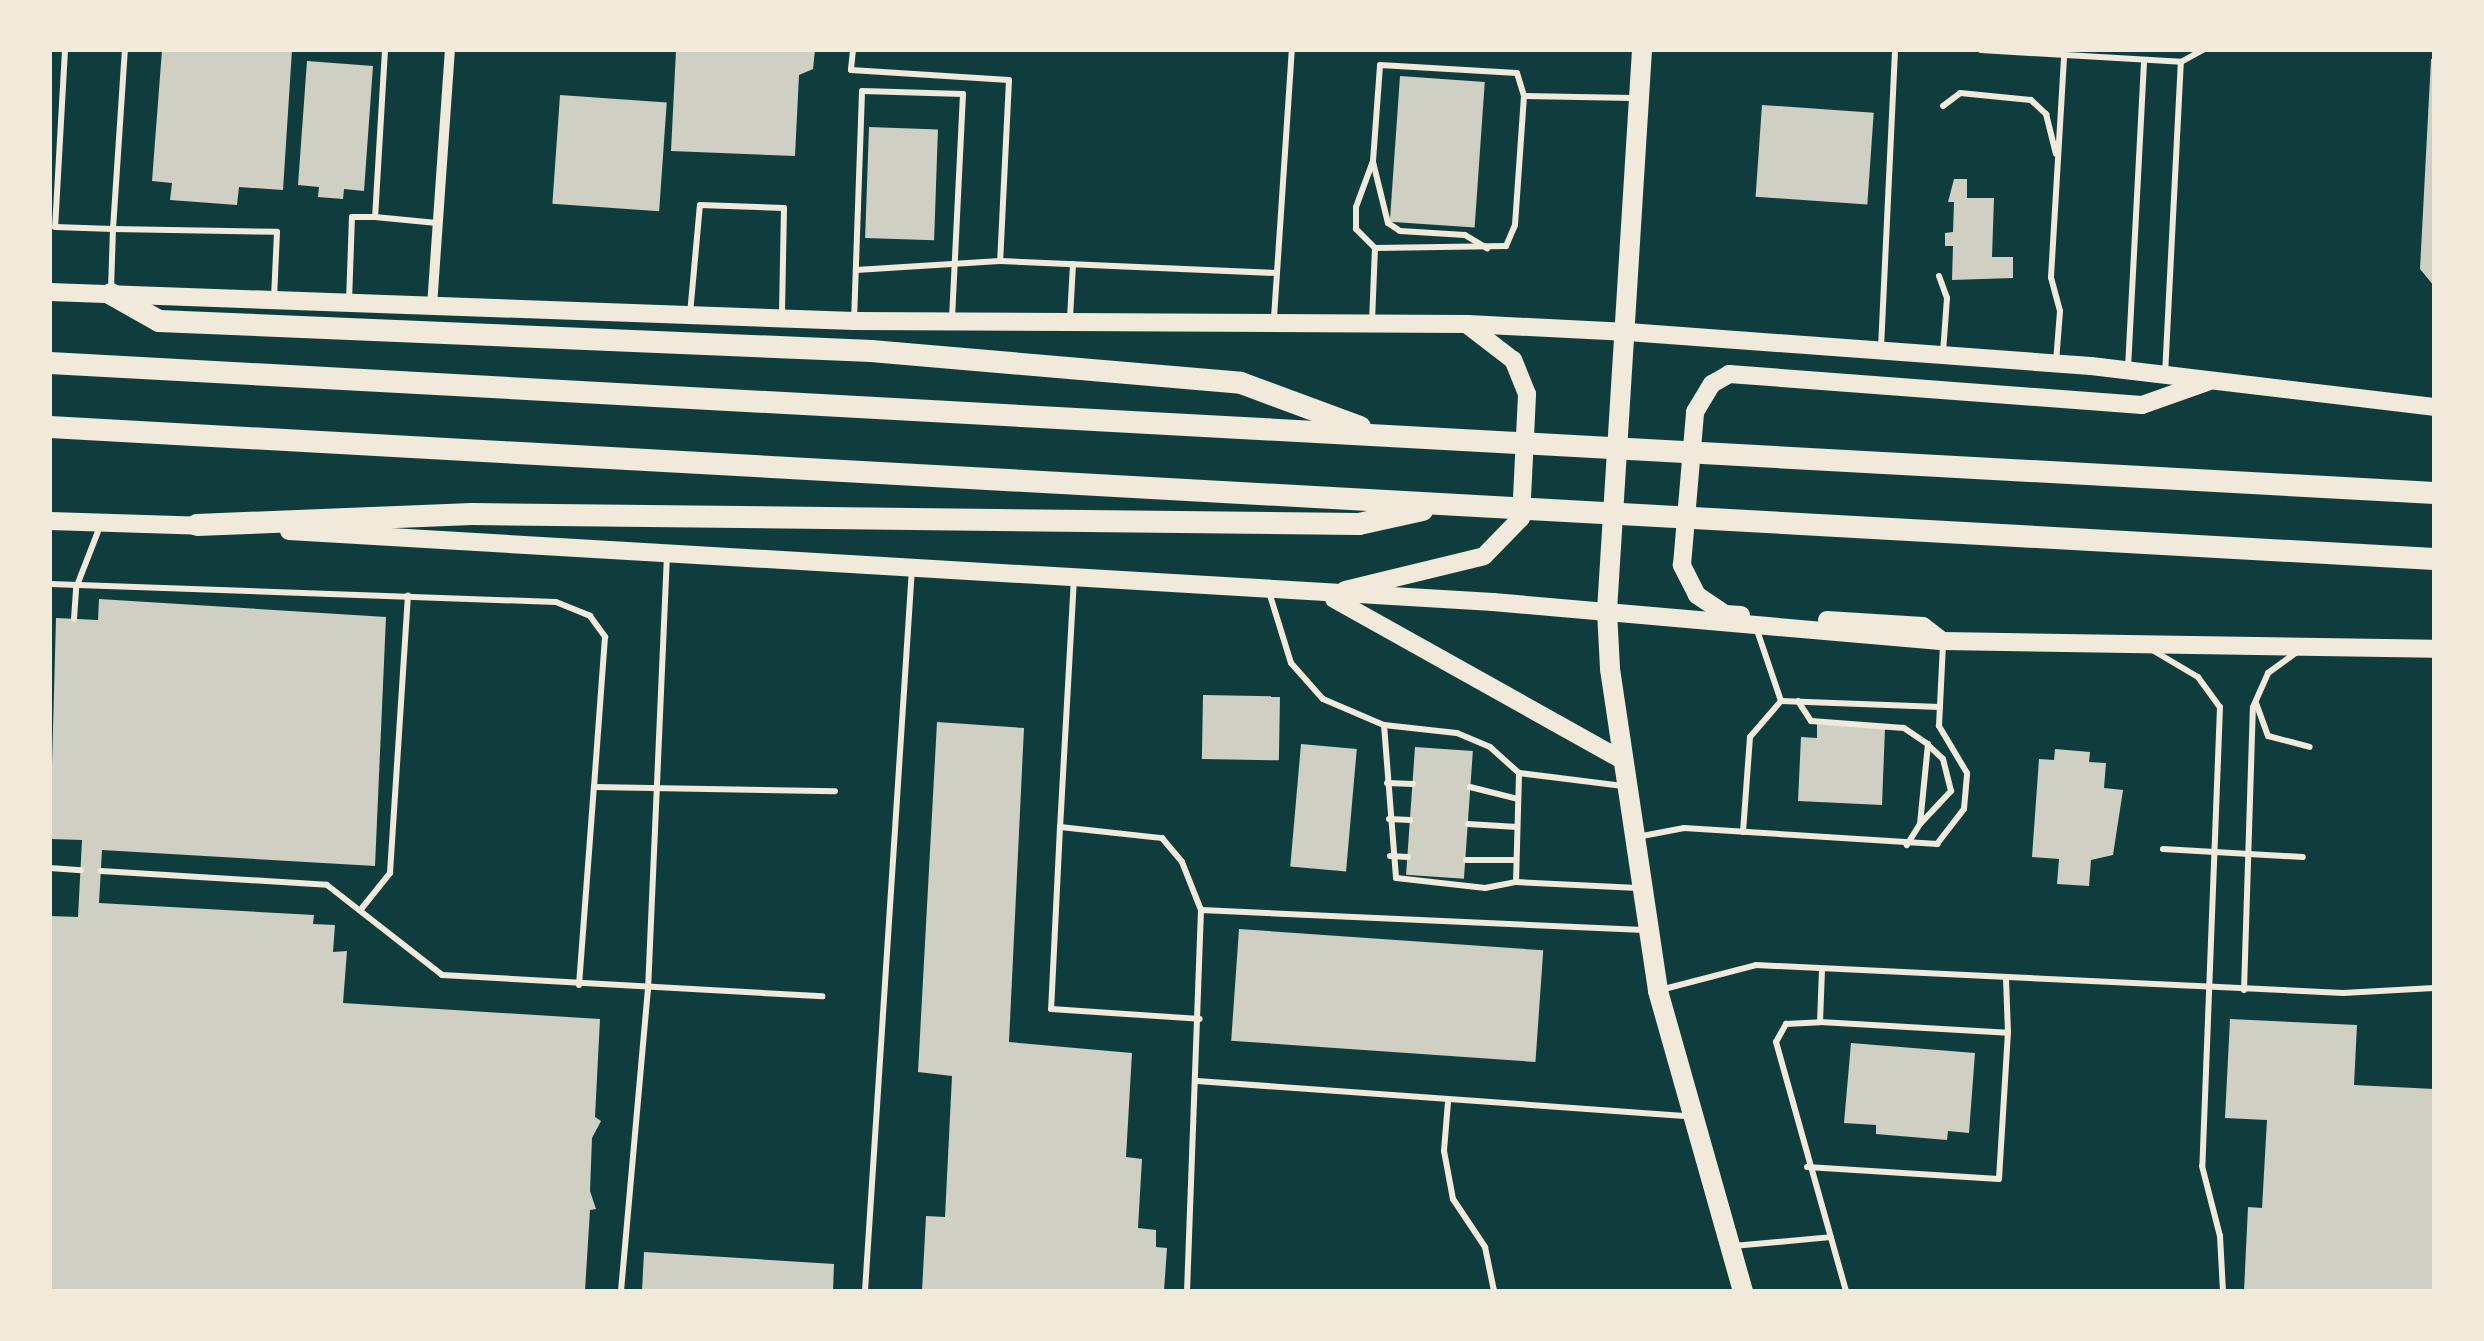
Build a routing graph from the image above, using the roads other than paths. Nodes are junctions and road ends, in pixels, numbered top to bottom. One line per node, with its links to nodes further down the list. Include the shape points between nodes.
1 (66, 50): 21 (lane, via 55,226)
2 (124, 50): 21 (lane)
3 (385, 50): 19 (lane)
4 (450, 50): 20 (street)
5 (852, 50): 24 (lane, via 852,70 1010,80)
6 (1292, 50): 28 (lane)
7 (1642, 50): 15 (main road)
8 (1895, 50): 44 (lane)
9 (1981, 50): 11 (lane)
10 (2203, 50): 13 (lane)
11 (2064, 55): 12 (lane); 17 (lane)
12 (2144, 60): 13 (lane); 48 (lane)
13 (2182, 62): 49 (lane)
14 (1524, 96): 15 (lane); 18 (lane, via 1517,73 1380,65); 23 (lane, via 1516,225 1506,246)
15 (1640, 98): 43 (main road)
16 (1943, 106): 17 (lane, via 1960,92 2031,100 2046,114)
17 (2058, 160): 47 (lane, via 2051,277 2060,312)
18 (1373, 161): 22 (lane, via 1356,208 1356,229); 23 (lane, via 1388,223 1400,231 1466,235)
19 (375, 217): 20 (lane); 33 (lane, via 352,217)
20 (438, 223): 34 (street)
21 (113, 229): 31 (lane); 32 (lane, via 277,232)
22 (1375, 248): 23 (lane); 41 (lane)
23 (1487, 249)
24 (1000, 261): 25 (lane); 26 (lane)
25 (950, 262): 27 (lane); 27 (lane, via 963,94 862,91); 38 (lane)
26 (1073, 264): 28 (lane); 39 (lane)
27 (856, 270): 37 (lane)
28 (1277, 274): 40 (lane)
29 (1940, 276): 45 (lane, via 1947,298)
30 (50, 292): 31 (main road)
31 (111, 294): 32 (main road); 53 (highway, via 159,321 871,351 1241,383)
32 (274, 300): 33 (main road)
33 (350, 303): 34 (main road)
34 (432, 306): 35 (main road)
35 (690, 316): 36 (main road); 36 (lane, via 700,206 767,207 784,208)
36 (782, 318): 37 (main road)
37 (854, 321): 38 (main road)
38 (952, 322): 39 (main road)
39 (1070, 322): 40 (main road)
40 (1274, 324): 41 (main road)
41 (1372, 324): 42 (main road)
42 (1468, 324): 43 (main road); 66 (main road, via 1513,360 1527,394 1521,518 1484,556)
43 (1628, 332): 44 (main road); 68 (main road)
44 (1881, 350): 45 (main road)
45 (1943, 355): 47 (main road)
46 (50, 363): 53 (highway)
47 (2056, 364): 48 (main road)
48 (2128, 370): 49 (main road)
49 (2165, 376): 50 (main road)
50 (2208, 382): 51 (main road); 71 (main road, via 2142,405 1750,371 1712,384 1695,412 1682,565 1697,595 1725,614 1923,626)
51 (2434, 408)
52 (50, 426): 55 (highway)
53 (1382, 435): 54 (highway)
54 (2434, 492)
55 (1449, 504): 58 (highway, via 1359,524 472,514); 60 (highway)
56 (50, 522): 57 (main road)
57 (102, 523): 58 (main road); 64 (lane)
58 (197, 525): 59 (main road)
59 (668, 554): 61 (main road); 89 (lane)
60 (2434, 559)
61 (912, 567): 62 (main road); 136 (lane)
62 (1074, 576): 65 (main road); 96 (lane)
63 (50, 584): 64 (lane)
64 (76, 588): 67 (lane); 69 (lane)
65 (1269, 590): 66 (main road); 79 (lane, via 1291,663 1323,698)
66 (1325, 595): 68 (main road); 82 (main road)
67 (408, 596): 87 (lane, via 556,602 590,616 605,637); 114 (lane, via 390,873)
68 (1607, 612): 70 (main road); 82 (main road)
69 (74, 619)
70 (1756, 626): 71 (main road); 75 (lane)
71 (1943, 641): 73 (main road); 78 (lane)
72 (2309, 646): 73 (main road); 74 (main road); 77 (lane, via 2268,672)
73 (2148, 648): 102 (lane, via 2198,676 2220,707)
74 (2434, 650)
75 (1781, 701): 76 (lane); 98 (lane, via 1750,736)
76 (1798, 701): 78 (lane); 80 (lane, via 1811,721 1904,728)
77 (2256, 701): 81 (lane, via 2268,736); 103 (lane)
78 (1940, 707): 100 (lane, via 1939,726 1967,773 1964,810 1937,844)
79 (1384, 725): 83 (lane, via 1457,733 1490,748); 84 (lane)
80 (1928, 744): 95 (lane); 95 (lane, via 1942,759 1950,791)
81 (2310, 746)
82 (1622, 760): 86 (main road)
83 (1519, 773): 86 (lane); 91 (lane)
84 (1387, 783): 85 (lane); 92 (lane)
85 (1413, 784)
86 (1624, 786): 99 (main road)
87 (594, 787): 89 (lane); 119 (lane)
88 (1470, 788): 91 (lane)
89 (656, 789): 90 (lane); 122 (lane)
90 (836, 790)
91 (1518, 799): 97 (lane)
92 (1389, 819): 93 (lane); 104 (lane)
93 (1410, 820)
94 (1468, 824): 97 (lane)
95 (1920, 824): 100 (lane)
96 (1060, 827): 115 (lane, via 1162,838 1182,862); 126 (lane, via 1051,1010)
97 (1517, 827): 108 (lane)
98 (1743, 832): 99 (lane, via 1684,828); 100 (lane)
99 (1633, 838): 113 (main road)
100 (1906, 846)
101 (2163, 849): 102 (lane)
102 (2215, 852): 103 (lane); 120 (lane)
103 (2249, 854): 106 (lane); 123 (lane)
104 (1390, 856): 105 (lane); 112 (lane, via 1391,870 1407,884 1484,888)
105 (1408, 857)
106 (2303, 857)
107 (1466, 860): 108 (lane)
108 (1516, 860): 112 (lane)
109 (50, 868): 110 (lane)
110 (81, 870)
111 (101, 871): 114 (lane, via 327,884)
112 (1516, 882): 113 (lane)
113 (1640, 888): 116 (main road)
114 (362, 908): 119 (lane, via 442,975)
115 (1200, 910): 116 (lane); 126 (lane)
116 (1646, 930): 124 (main road)
117 (1822, 968): 118 (lane); 124 (lane, via 1756,965); 127 (lane)
118 (2006, 978): 120 (lane); 128 (lane)
119 (578, 985): 122 (lane)
120 (2210, 988): 123 (lane); 141 (lane, via 2202,1166 2220,1236)
121 (2434, 988): 123 (lane)
122 (648, 990): 125 (lane); 135 (lane)
123 (2244, 990)
124 (1658, 991): 131 (main road)
125 (822, 996)
126 (1200, 1019): 129 (lane)
127 (1820, 1022): 128 (lane); 132 (lane, via 1786,1024 1776,1042)
128 (2008, 1033): 132 (lane, via 1999,1179)
129 (1197, 1081): 130 (lane); 137 (lane)
130 (1448, 1102): 131 (lane); 138 (lane, via 1444,1150 1453,1199 1485,1247)
131 (1689, 1116): 134 (main road)
132 (1807, 1167): 133 (lane)
133 (1832, 1237): 134 (lane); 140 (lane)
134 (1726, 1246): 139 (main road)
135 (622, 1291)
136 (865, 1291)
137 (1187, 1291)
138 (1494, 1291)
139 (1742, 1291)
140 (1846, 1291)
141 (2223, 1291)

